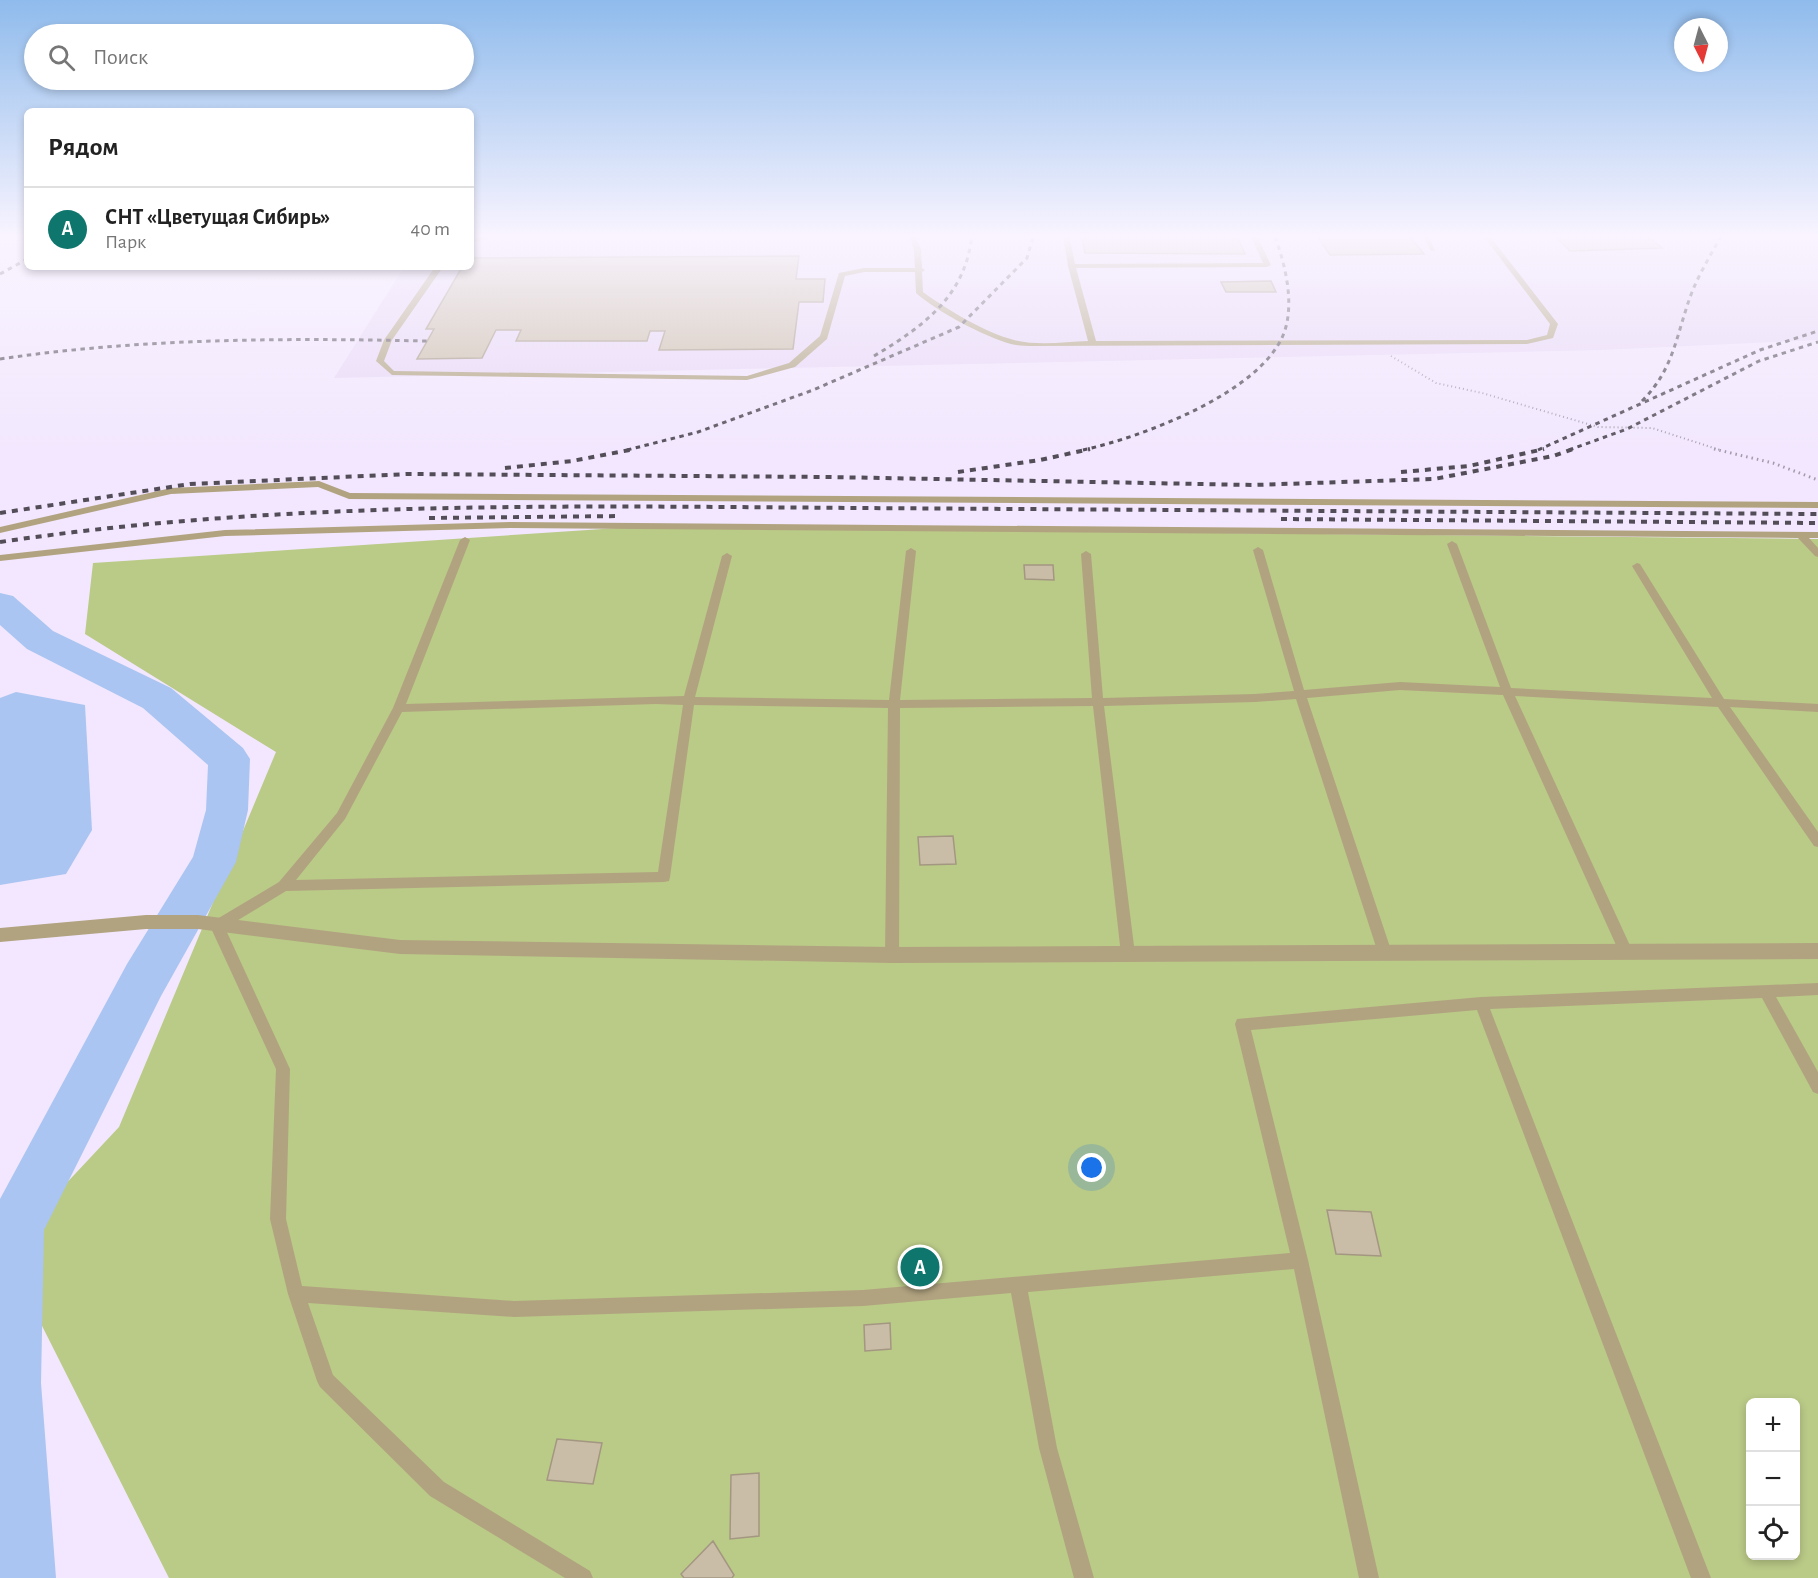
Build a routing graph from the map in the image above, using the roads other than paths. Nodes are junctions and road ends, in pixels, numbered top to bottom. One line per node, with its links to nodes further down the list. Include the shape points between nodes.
1 (411, 308): 2 (lane, via 388,340 380,361 392,373 747,378 792,365 824,338)
2 (833, 308)
3 (941, 308): 6 (lane, via 1013,342)
4 (1083, 308): 6 (lane)
5 (1541, 308): 6 (lane, via 1554,324 1550,336 1527,342)
6 (1093, 344)
7 (1818, 506): 8 (lane, via 349,496 319,484 171,491)
8 (0, 530)
9 (1801, 535): 10 (lane); 16 (lane); 18 (lane, via 511,525 225,533)
10 (1818, 535)
11 (465, 540): 26 (lane)
12 (1452, 544): 20 (lane)
13 (1258, 550): 21 (lane)
14 (911, 551): 25 (lane)
15 (1086, 554): 23 (lane)
16 (1818, 554)
17 (728, 556): 22 (lane)
18 (0, 558)
19 (1637, 566): 24 (lane)
20 (1507, 691): 21 (lane, via 1400,686); 24 (lane); 32 (lane)
21 (1300, 694): 23 (lane); 34 (lane)
22 (689, 700): 25 (lane); 26 (lane); 29 (lane, via 664,878)
23 (1098, 702): 25 (lane); 35 (lane)
24 (1721, 703): 27 (lane); 28 (lane)
25 (894, 704): 36 (lane)
26 (399, 708): 29 (lane, via 341,816)
27 (1818, 708)
28 (1818, 842)
29 (284, 886): 30 (lane)
30 (217, 926): 31 (street, via 146,922); 36 (street, via 400,947); 43 (lane, via 283,1069 278,1219)
31 (0, 935)
32 (1626, 951): 33 (street); 34 (street)
33 (1818, 951)
34 (1385, 953): 35 (street)
35 (1128, 954): 36 (street)
36 (892, 955)
37 (1818, 989): 38 (lane)
38 (1765, 990): 39 (lane); 40 (lane)
39 (1480, 1003): 41 (lane, via 1242,1024); 47 (lane)
40 (1818, 1087)
41 (1300, 1260): 42 (lane); 46 (lane)
42 (1018, 1285): 43 (lane, via 863,1298 514,1308); 45 (lane, via 1048,1448)
43 (296, 1294): 44 (lane, via 326,1381 437,1489)
44 (583, 1578)
45 (1083, 1578)
46 (1369, 1578)
47 (1701, 1578)

